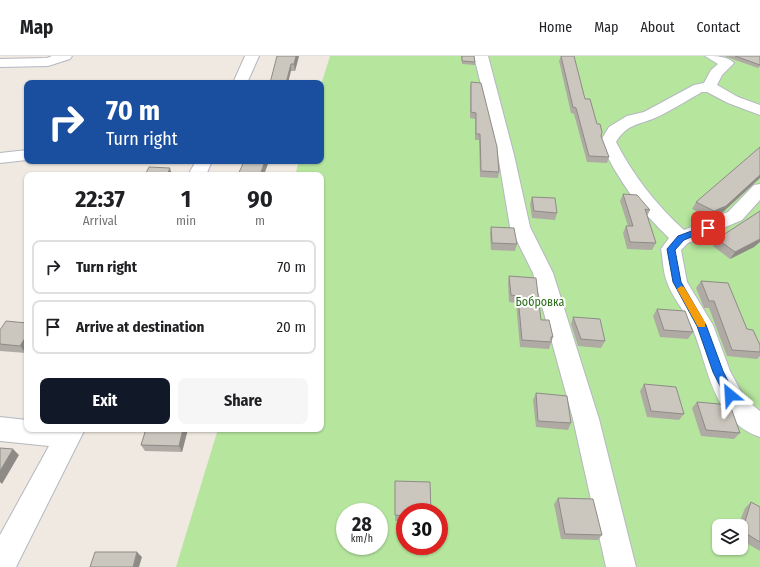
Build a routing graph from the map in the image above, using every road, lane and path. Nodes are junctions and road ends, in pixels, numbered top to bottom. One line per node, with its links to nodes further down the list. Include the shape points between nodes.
1 (65, 56): 6 (street, via 48,62)
2 (252, 56): 7 (street)
3 (481, 56): 19 (street, via 506,156 520,227 545,280 586,419)
4 (712, 56): 5 (street)
5 (733, 59): 8 (street, via 716,73)
6 (0, 63)
7 (241, 80)
8 (709, 87): 9 (street); 13 (street, via 698,88 649,115 632,119 615,130 608,142 616,159 634,184 668,227)
9 (760, 110)
10 (24, 155): 11 (street)
11 (0, 158)
12 (760, 189): 13 (street, via 735,216)
13 (681, 238): 14 (street, via 671,249 677,282 702,325 718,372 736,407)
14 (760, 426)
15 (0, 428): 16 (street)
16 (24, 429)
17 (70, 432): 18 (street)
18 (0, 566)
19 (621, 567)

